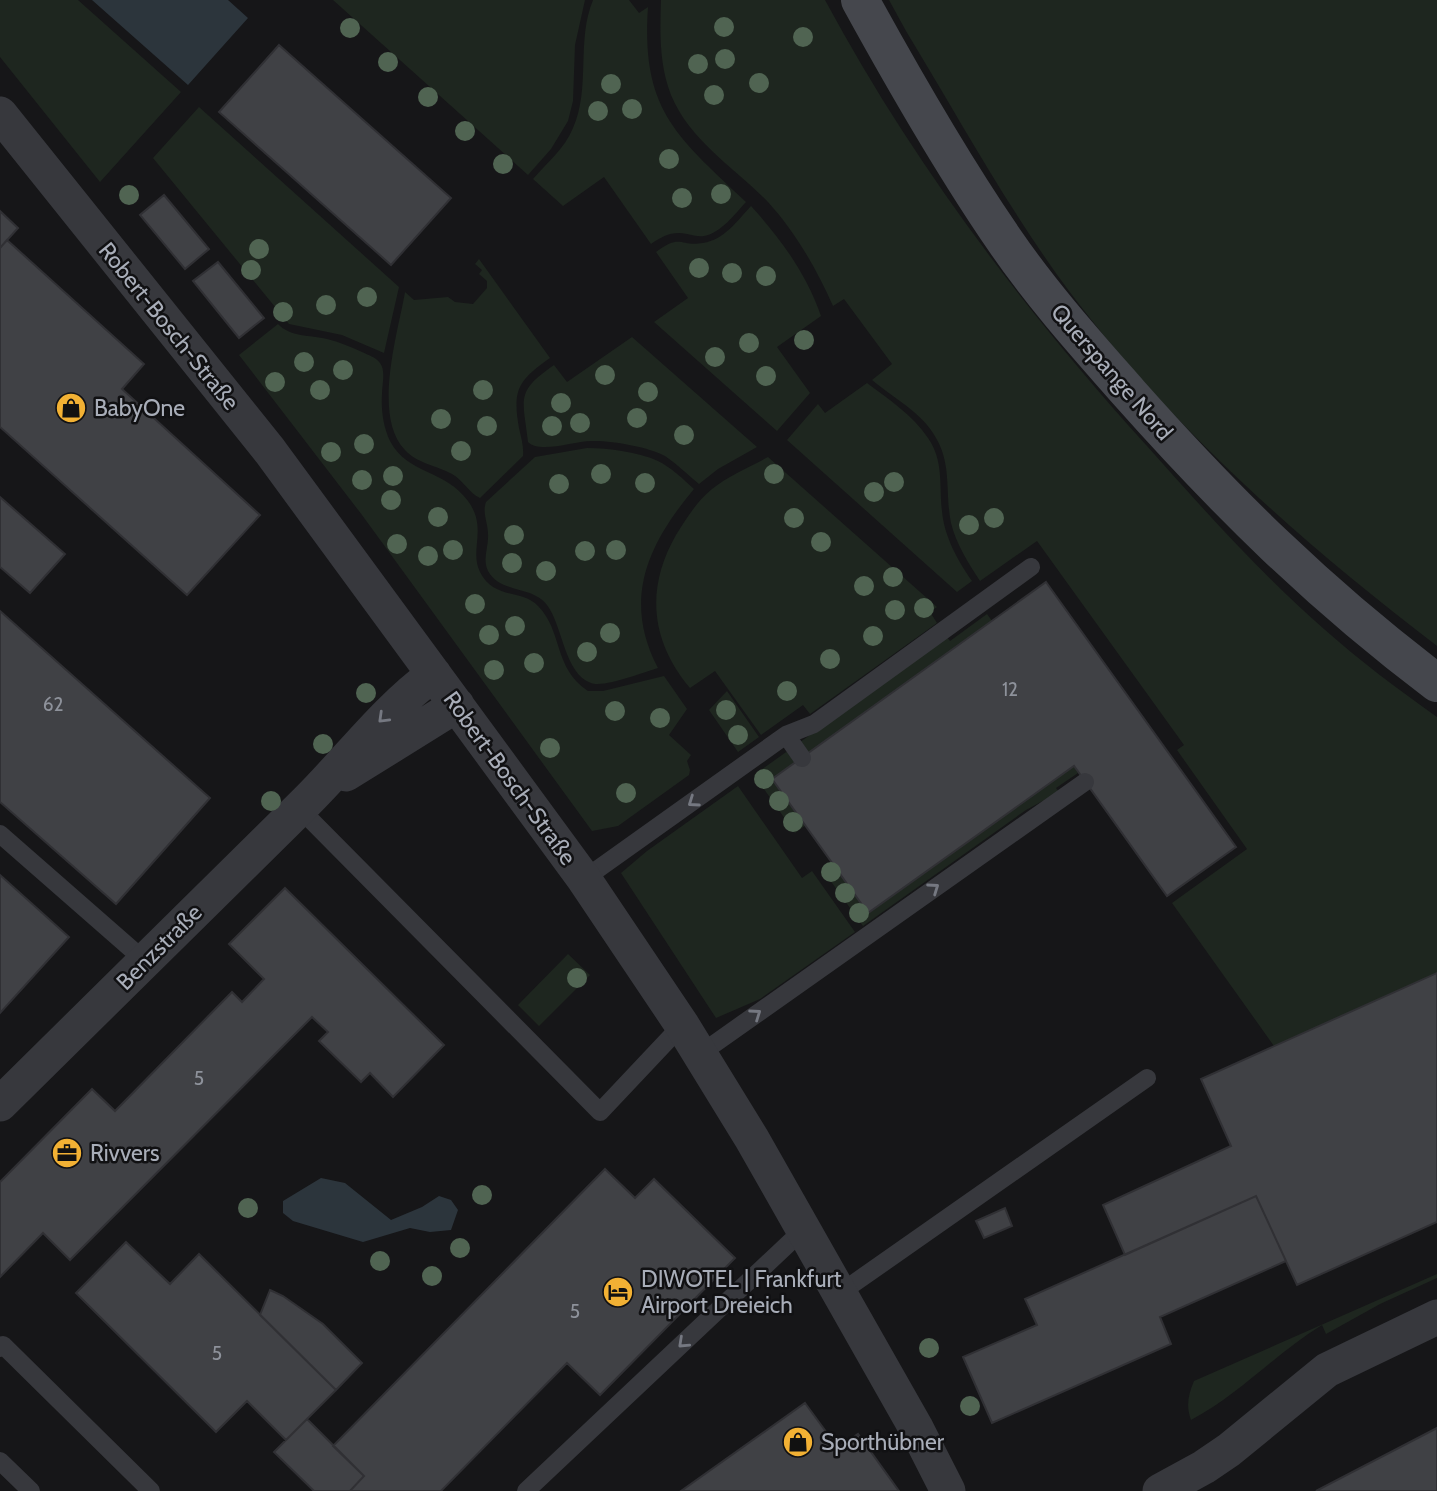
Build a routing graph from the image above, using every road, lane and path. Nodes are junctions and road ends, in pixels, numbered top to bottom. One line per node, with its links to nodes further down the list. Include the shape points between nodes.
1 (860, 0): 5 (main road, Querspange Nord, via 985,210 1081,339 1248,520 1354,619)
2 (0, 114): 4 (street, Robert-Bosch-Straße, via 270,452)
3 (1031, 567): 7 (lane, via 814,724)
4 (435, 674): 6 (street, Robert-Bosch-Straße); 10 (street, Benzstraße, one-way to 10, via 368,733)
5 (1437, 684)
6 (457, 705): 10 (street, Benzstraße); 12 (street, Robert-Bosch-Straße)
7 (786, 735): 8 (lane); 12 (lane, one-way to 12)
8 (802, 758)
9 (1085, 782): 14 (lane, one-way to 9)
10 (309, 799): 13 (street, Benzstraße); 14 (lane, via 600,1112)
11 (0, 834): 13 (lane)
12 (584, 879): 14 (street, Robert-Bosch-Straße)
13 (145, 961): 16 (street, Benzstraße)
14 (691, 1039): 17 (street, Robert-Bosch-Straße)
15 (1147, 1078): 18 (lane)
16 (0, 1104)
17 (804, 1229): 18 (street, Robert-Bosch-Straße); 24 (lane, one-way to 24)
18 (840, 1293): 25 (street, Robert-Bosch-Straße)
19 (1437, 1317): 26 (street, via 1327,1370 1229,1450)
20 (0, 1348): 23 (lane, via 3,1345)
21 (0, 1461): 22 (lane)
22 (31, 1491)
23 (151, 1491)
24 (526, 1491)
25 (948, 1491)
26 (1160, 1491)

